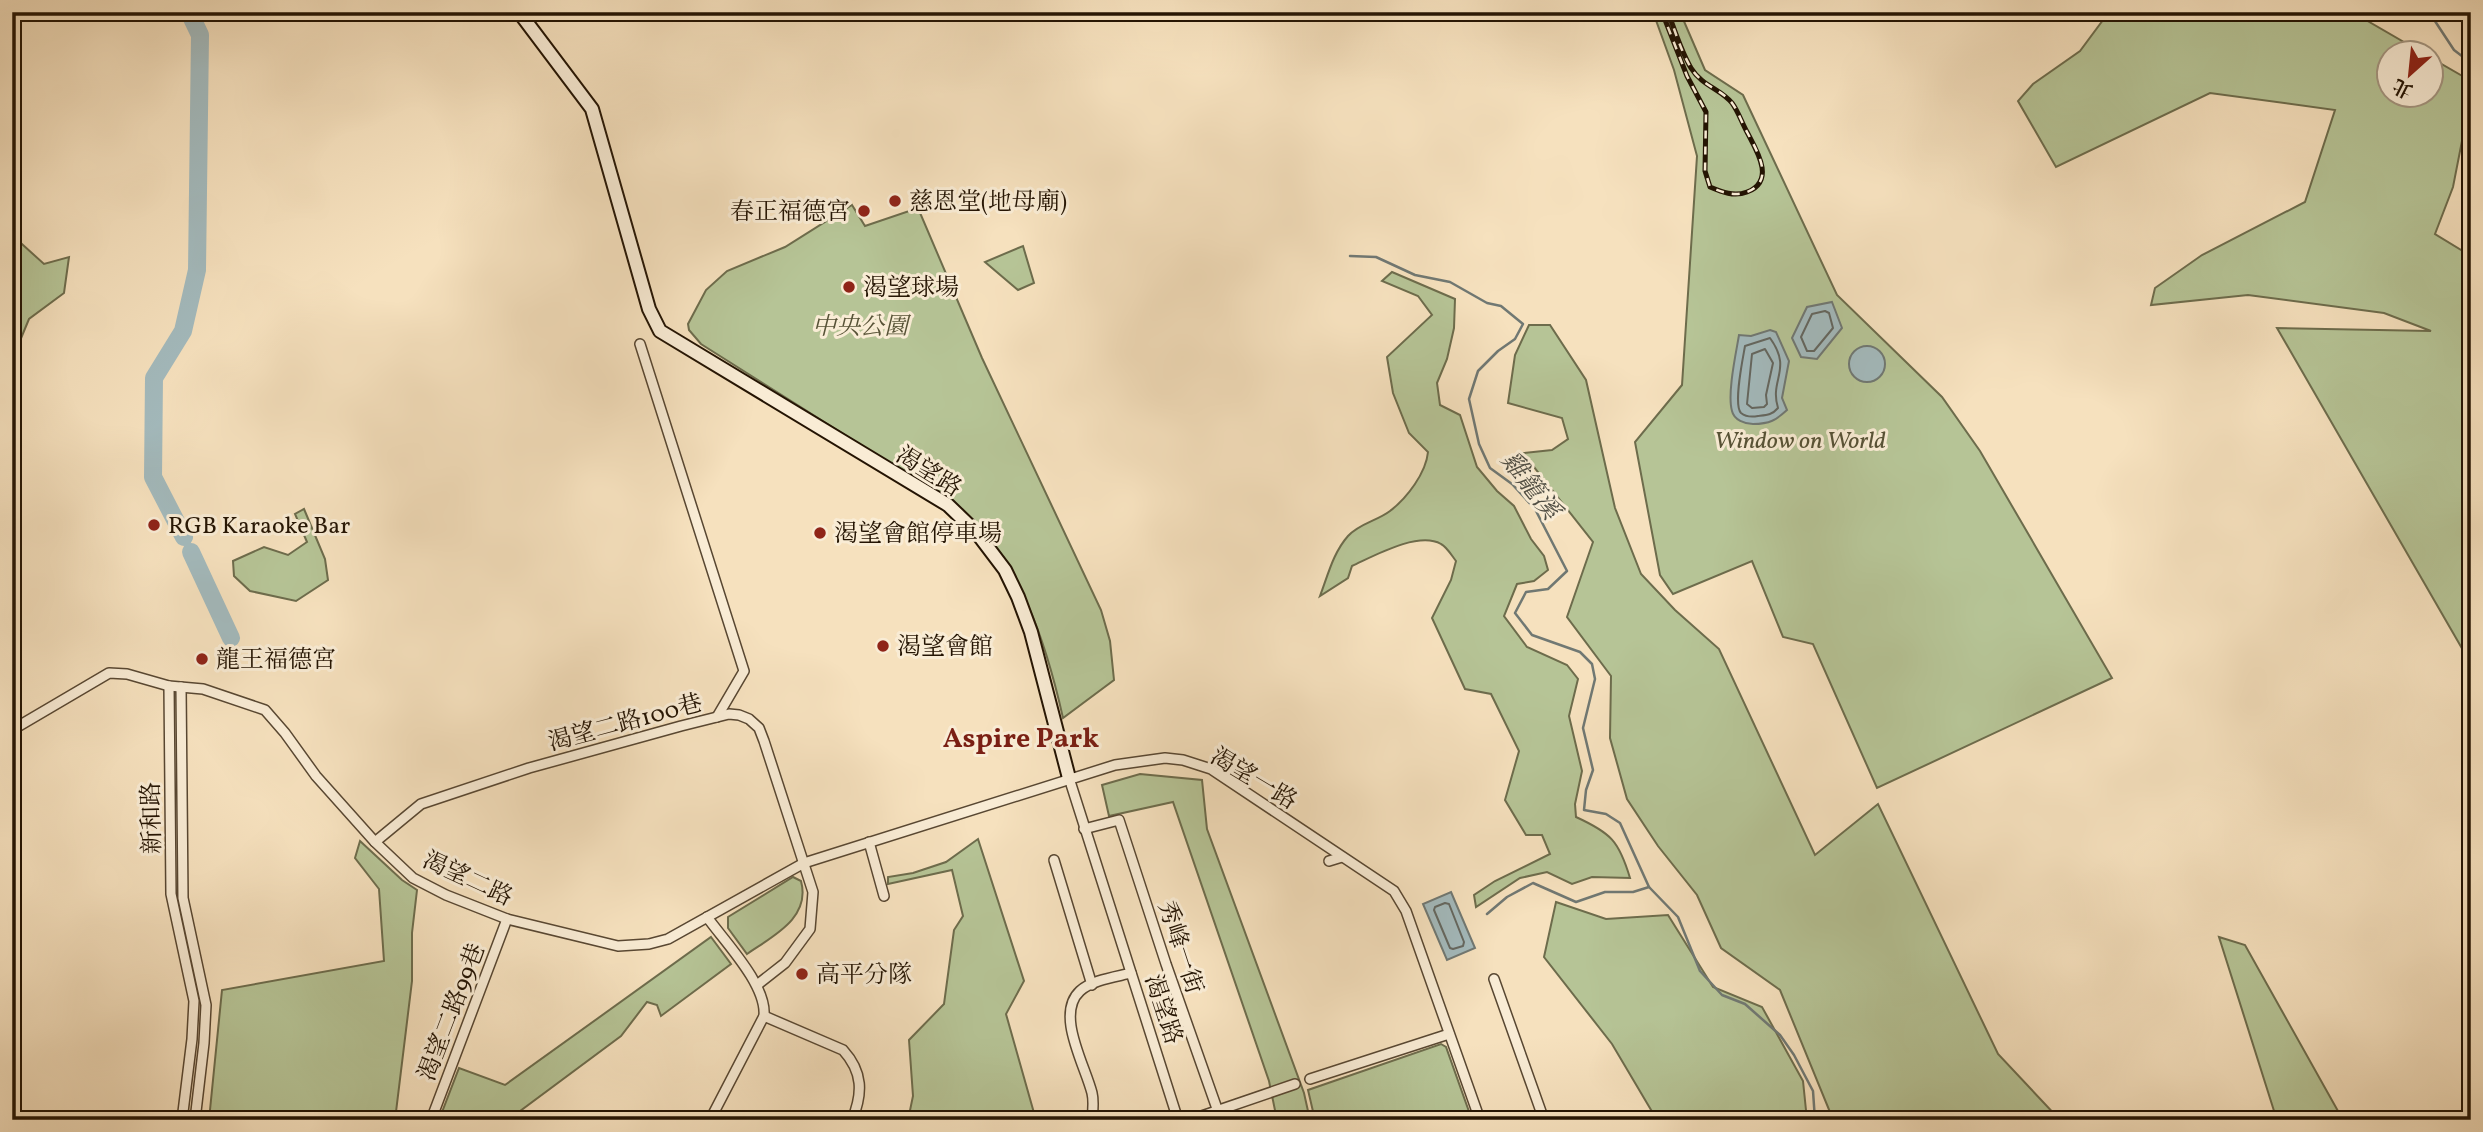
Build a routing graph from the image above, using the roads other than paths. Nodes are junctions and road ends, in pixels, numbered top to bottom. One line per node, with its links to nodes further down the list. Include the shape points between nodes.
1 (519, 12): 7 (street, 渴望路, via 592,109 649,309 660,331 948,505 976,533 1005,570 1018,597)
2 (640, 344): 5 (street, via 744,671)
3 (169, 686): 4 (street, 渴望二路); 6 (street, via 109,673); 27 (street, 新和路, via 171,894 194,1001)
4 (181, 687): 9 (street, 渴望二路, via 204,689 265,710); 28 (street, 新和路, via 183,898 206,1005)
5 (717, 717): 9 (street, 渴望二路100巷, via 529,768 421,804); 14 (street, 渴望二路100巷, via 739,715 759,728)
6 (12, 730)
7 (1069, 778): 8 (street, 渴望路); 10 (street, 渴望一路); 11 (street, 渴望一路, via 1115,765 1182,760 1211,769 1282,821)
8 (1084, 829): 18 (street, 渴望路); 26 (street, 秀峰一街, via 1119,820)
9 (375, 842): 17 (street, 渴望二路, via 413,878)
10 (869, 842): 14 (street, 渴望一路); 15 (street)
11 (1342, 857): 13 (street); 23 (street, 渴望一路, via 1394,891)
12 (1054, 860): 21 (street)
13 (1329, 861)
14 (804, 863): 16 (street, 渴望二路); 20 (street, 渴望二路100巷, via 813,892 810,929 785,963)
15 (884, 896)
16 (707, 917): 17 (street, 渴望二路, via 668,939 618,946); 20 (street)
17 (507, 919): 29 (street, 渴望二路99巷)
18 (1130, 973): 21 (street); 33 (street, 渴望路)
19 (1494, 979): 36 (street)
20 (757, 985): 22 (street)
21 (1092, 985): 32 (street, via 1080,990 1069,1006 1069,1020 1093,1096)
22 (764, 1016): 30 (street); 31 (street, via 843,1050 850,1058 859,1080)
23 (1449, 1034): 24 (street); 35 (street, 渴望一路)
24 (1310, 1079)
25 (1295, 1084): 26 (street)
26 (1219, 1115): 34 (street)
27 (182, 1120)
28 (195, 1120)
29 (431, 1120)
30 (710, 1120)
31 (852, 1120)
32 (1092, 1120)
33 (1178, 1120)
34 (1190, 1120)
35 (1480, 1120)
36 (1544, 1120)

